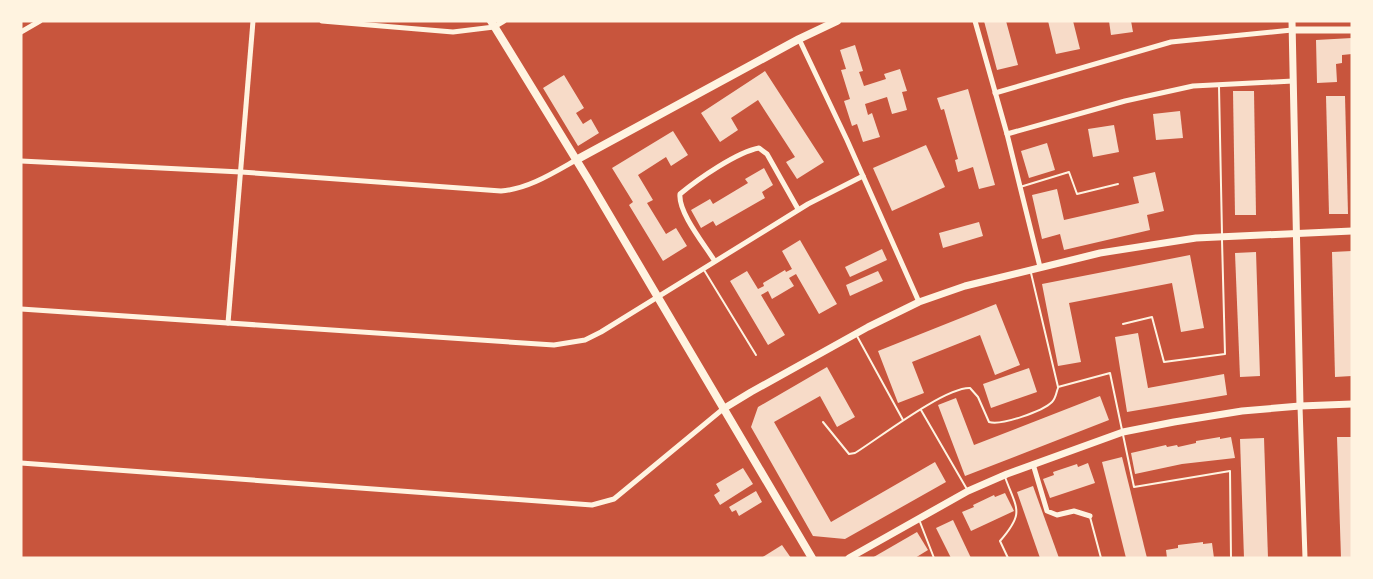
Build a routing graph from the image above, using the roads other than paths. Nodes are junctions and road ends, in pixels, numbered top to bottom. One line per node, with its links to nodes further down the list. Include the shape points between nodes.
1 (40, 21): 11 (street)
2 (253, 21): 19 (street)
3 (322, 21): 8 (street, via 453,32)
4 (504, 21): 8 (street)
5 (837, 21): 12 (main road)
6 (975, 21): 15 (street)
7 (1292, 21): 9 (street)
8 (493, 24): 17 (main road)
9 (1292, 30): 10 (street); 13 (street); 15 (street, via 1171,42)
10 (1352, 30)
11 (21, 32)
12 (799, 39): 17 (main road); 20 (street)
13 (1293, 81): 14 (street); 25 (street)
14 (1219, 84): 16 (street, via 1162,91); 26 (lane)
15 (995, 93): 16 (street)
16 (1007, 134): 22 (street)
17 (576, 160): 19 (street, via 532,183 501,190); 31 (main road)
18 (21, 161): 19 (street)
19 (241, 172): 34 (street)
20 (863, 176): 23 (street); 32 (street)
21 (1118, 184): 22 (lane, via 1077,194 1069,172)
22 (1020, 187): 28 (street)
23 (798, 209): 27 (street); 27 (street, via 767,154 759,148 747,150 680,194 683,210)
24 (1352, 231): 25 (street)
25 (1297, 235): 26 (street); 40 (street)
26 (1222, 237): 28 (street, via 1100,253); 35 (lane, via 1225,354 1164,362 1152,316)
27 (714, 261): 29 (street)
28 (1040, 267): 30 (street)
29 (703, 268): 31 (street); 37 (lane)
30 (1030, 270): 32 (street, via 965,285); 38 (lane)
31 (658, 297): 34 (street, via 585,340 554,345); 41 (main road)
32 (919, 302): 36 (street)
33 (21, 309): 34 (street)
34 (228, 323)
35 (1123, 324)
36 (856, 333): 41 (street); 43 (lane)
37 (756, 355)
38 (1058, 387): 42 (lane, via 1050,404 996,424 989,422 970,388); 45 (lane, via 1110,373)
39 (1352, 404): 40 (street)
40 (1300, 406): 45 (street, via 1242,411); 58 (street)
41 (723, 409): 46 (street, via 614,499 592,505); 52 (main road)
42 (921, 410): 43 (lane); 49 (lane)
43 (904, 421): 44 (lane, via 849,454)
44 (823, 422)
45 (1123, 432): 47 (street); 57 (lane, via 1134,487 1230,471)
46 (21, 463)
47 (1033, 464): 48 (street); 50 (street, via 1047,511 1057,515 1074,511)
48 (1004, 475): 49 (street); 55 (lane, via 1017,512 1015,524 1000,541)
49 (968, 491): 51 (street)
50 (1090, 516): 56 (lane)
51 (918, 518): 53 (street); 54 (lane)
52 (812, 558)
53 (849, 558)
54 (934, 558)
55 (1008, 558)
56 (1101, 558)
57 (1232, 558)
58 (1305, 558)

